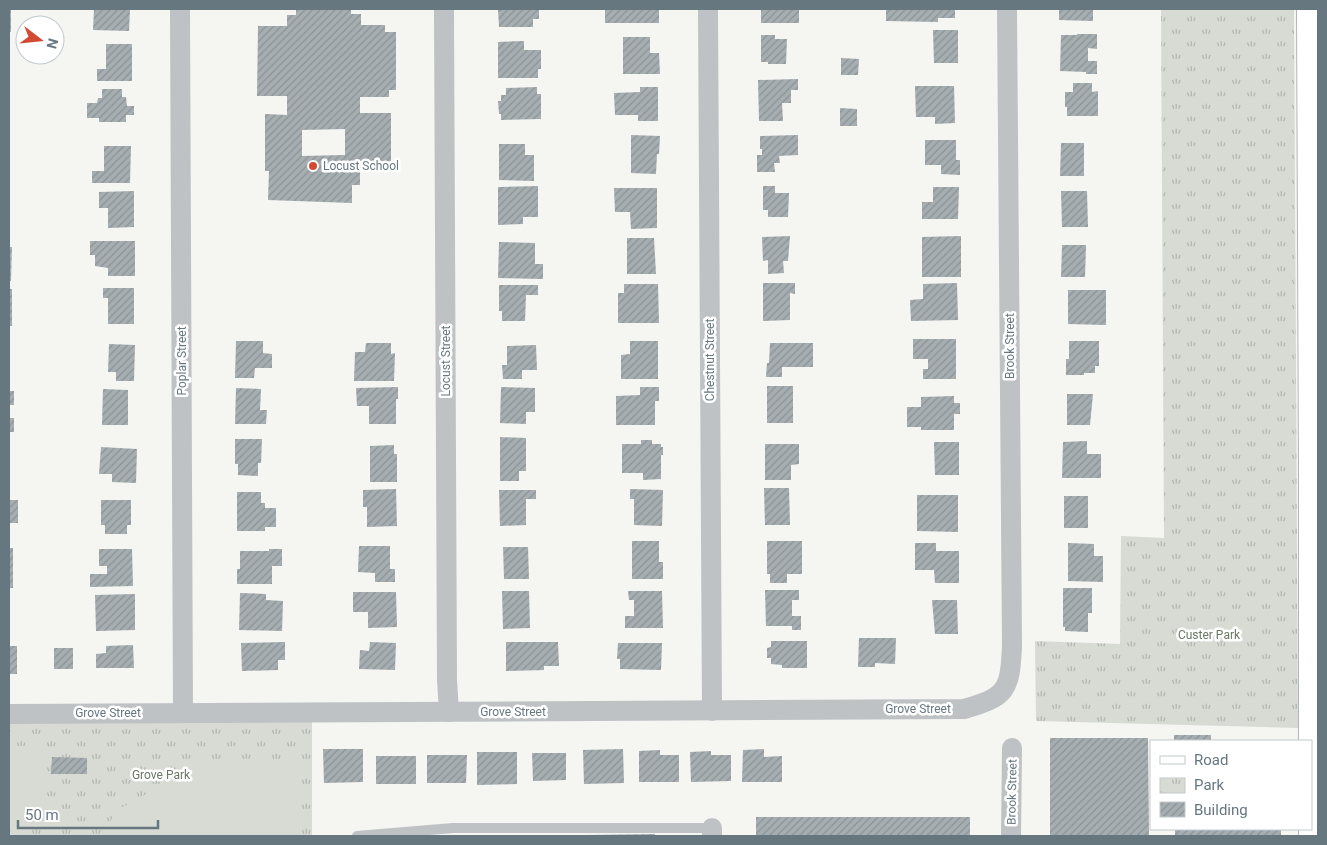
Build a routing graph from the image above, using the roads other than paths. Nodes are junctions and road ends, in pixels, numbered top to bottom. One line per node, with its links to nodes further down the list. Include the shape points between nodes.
1 (180, 9): 9 (street, Poplar Street)
2 (444, 9): 8 (street, Locust Street)
3 (708, 9): 7 (street, Chestnut Street)
4 (1007, 9): 6 (street, Brook Street, via 1012,646)
5 (1311, 9): 16 (street)
6 (1007, 683): 7 (street, Grove Street, via 989,702 964,709)
7 (712, 710): 8 (street, Grove Street)
8 (449, 712): 9 (street, Grove Street)
9 (183, 713): 10 (street, Grove Street)
10 (9, 714)
11 (1012, 748): 15 (street, Brook Street)
12 (453, 832): 13 (lane); 14 (lane)
13 (712, 832)
14 (356, 836)
15 (1012, 836)
16 (1313, 836)

